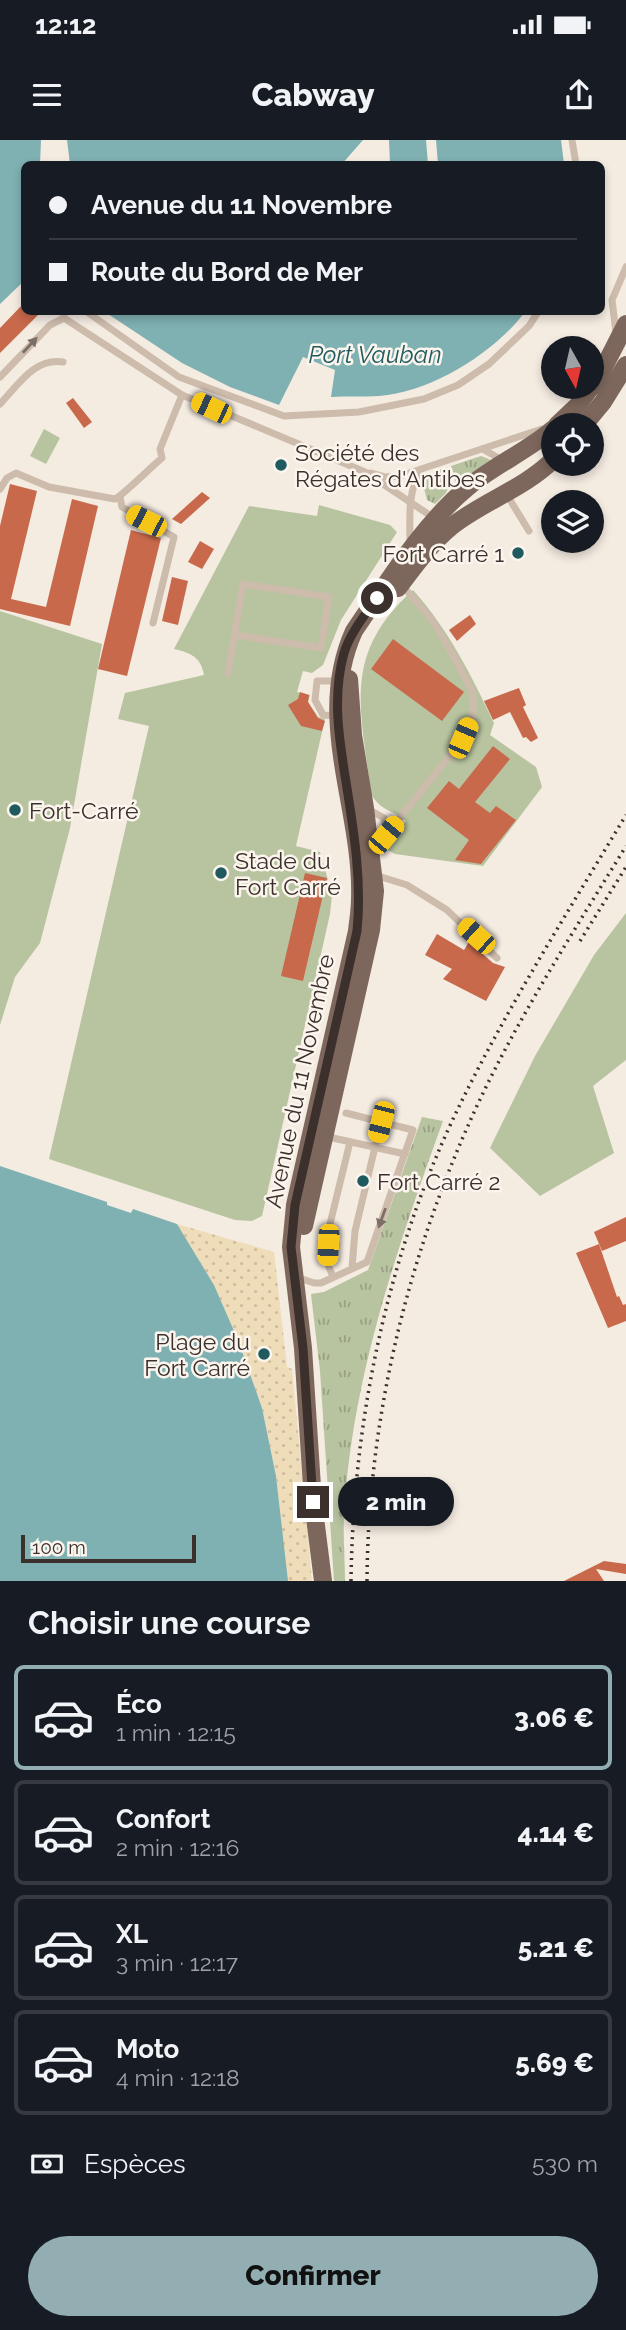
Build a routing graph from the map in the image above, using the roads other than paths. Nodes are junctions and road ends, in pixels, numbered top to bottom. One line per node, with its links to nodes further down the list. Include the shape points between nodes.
1 (572, 140): 2 (lane)
2 (576, 161)
3 (626, 267): 8 (lane, via 612,300)
4 (64, 315): 12 (lane, one-way to 4); 13 (lane)
5 (99, 315): 6 (lane, via 180,377 284,416 359,412 424,399 479,372)
6 (536, 315)
7 (626, 324): 8 (main road, Avenue du 11 Novembre)
8 (617, 340): 10 (main road, Avenue du 11 Novembre)
9 (63, 362): 15 (lane, via 52,360 37,366)
10 (604, 364)
11 (626, 365): 17 (main road)
12 (0, 377)
13 (182, 395): 24 (lane); 28 (lane, via 160,449 162,458)
14 (582, 399): 16 (main road, Avenue du 11 Novembre)
15 (0, 404)
16 (569, 413)
17 (594, 413)
18 (541, 430): 20 (lane)
19 (541, 439): 21 (main road, Avenue du 11 Novembre)
20 (483, 449): 21 (lane); 22 (lane)
21 (505, 462): 29 (main road, via 508,473); 31 (main road, Avenue du 11 Novembre, via 470,485)
22 (422, 470): 24 (lane, via 385,477); 30 (lane)
23 (0, 472): 26 (lane)
24 (365, 472): 30 (lane)
25 (541, 472): 29 (main road, Avenue du 11 Novembre)
26 (10, 476): 27 (lane); 28 (lane, via 16,473 49,487)
27 (0, 489)
28 (120, 497): 35 (lane, via 122,507 174,537)
29 (494, 501): 31 (main road, via 461,515); 32 (lane); 34 (main road, Avenue du 11 Novembre, via 451,527)
30 (411, 502): 31 (lane); 33 (lane)
31 (437, 517): 33 (main road, Avenue du 11 Novembre)
32 (529, 531)
33 (410, 552): 38 (main road, Avenue du 11 Novembre, via 354,631)
34 (401, 584): 41 (main road, Avenue du 11 Novembre, via 367,629 349,670 353,735); 43 (lane, via 432,620 452,653 473,693 473,716 463,738)
35 (153, 623)
36 (235, 635): 36 (lane, via 243,584 329,597 321,648); 37 (lane)
37 (228, 673)
38 (338, 681): 39 (main road, Avenue du 11 Novembre); 39 (lane, via 317,681 315,700 323,715)
39 (338, 716): 40 (main road, Avenue du 11 Novembre)
40 (346, 784): 45 (main road, via 362,839); 48 (main road, Avenue du 11 Novembre, via 360,898)
41 (365, 808): 42 (lane); 45 (main road, Avenue du 11 Novembre)
42 (384, 818): 43 (lane); 44 (lane)
43 (399, 820): 44 (lane)
44 (386, 835): 45 (lane)
45 (370, 843): 46 (main road, Avenue du 11 Novembre)
46 (373, 874): 47 (lane, via 407,885 447,910); 51 (main road, Avenue du 11 Novembre, via 371,930)
47 (497, 958)
48 (325, 1077): 51 (main road, via 316,1129); 58 (main road, Avenue du 11 Novembre, via 295,1205 291,1247)
49 (346, 1113): 50 (lane)
50 (381, 1122): 53 (lane); 54 (lane, via 413,1130)
51 (324, 1136): 52 (lane); 57 (main road, Avenue du 11 Novembre, via 307,1208)
52 (350, 1142): 53 (lane); 56 (lane, via 329,1228 327,1262)
53 (374, 1147): 54 (lane); 55 (lane, via 355,1231)
54 (405, 1154): 55 (lane, one-way to 55, via 367,1262)
55 (352, 1268): 56 (lane)
56 (333, 1277): 57 (lane, via 321,1283)
57 (302, 1279): 58 (main road, Avenue du 11 Novembre)
58 (303, 1348): 59 (main road)
59 (323, 1581)

